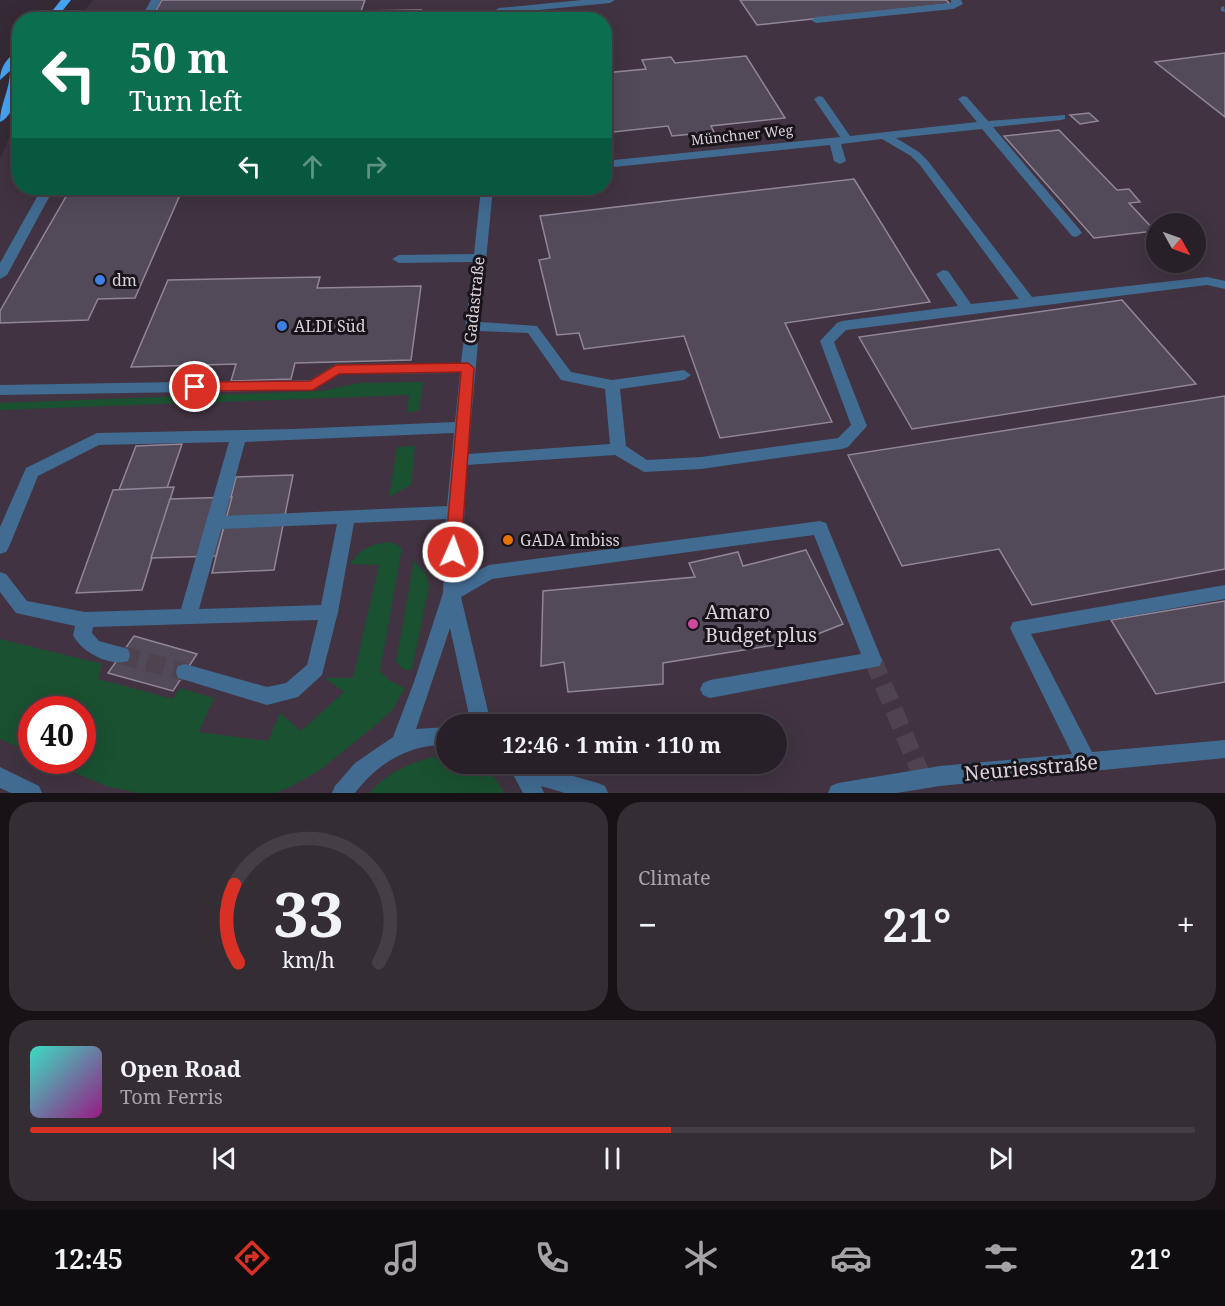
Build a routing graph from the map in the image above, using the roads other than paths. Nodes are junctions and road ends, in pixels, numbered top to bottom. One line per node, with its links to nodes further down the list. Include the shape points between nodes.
1 (66, 0): 4 (main road)
2 (610, 0): 5 (street)
3 (956, 0): 6 (street, via 958,4 953,6)
4 (56, 12)
5 (521, 12)
6 (816, 20)
7 (12, 62): 8 (main road)
8 (0, 77)
9 (12, 93): 13 (main road)
10 (819, 99): 16 (street)
11 (963, 99): 14 (street)
12 (1061, 117): 14 (street, Münchner Weg)
13 (0, 119)
14 (985, 124): 15 (street, Münchner Weg); 22 (street)
15 (883, 135): 16 (street, Münchner Weg); 28 (street, via 924,163)
16 (847, 139): 17 (street, Münchner Weg)
17 (834, 140): 18 (street); 19 (street, Münchner Weg)
18 (840, 161)
19 (612, 164)
20 (44, 195): 26 (street)
21 (486, 195): 23 (street, Gadastraße)
22 (1076, 234)
23 (478, 258): 24 (street); 30 (street, Gadastraße)
24 (399, 259)
25 (943, 274): 29 (street)
26 (0, 275)
27 (1225, 285): 28 (street, via 1206,281)
28 (1028, 302): 29 (street)
29 (967, 309): 37 (street, via 842,326 827,341 859,426 842,443 701,463 644,466)
30 (472, 326): 31 (street, Gadastraße); 33 (street, via 532,329 566,376)
31 (468, 368): 34 (street, via 336,369 313,386); 35 (street, Gadastraße)
32 (684, 375): 33 (street)
33 (612, 385): 37 (street)
34 (0, 390)
35 (462, 427): 36 (street); 38 (street, Gadastraße)
36 (239, 435): 41 (street); 42 (street, via 97,439 32,472)
37 (618, 449): 38 (street)
38 (460, 460): 39 (street, Gadastraße)
39 (455, 512): 40 (street); 44 (street, Gadastraße)
40 (347, 516): 41 (street); 46 (street)
41 (214, 523): 47 (street)
42 (0, 547)
43 (0, 579): 48 (street, via 22,608)
44 (452, 592): 51 (street, via 489,572 820,528 873,660); 52 (street, Gadastraße); 54 (street, Gadastraße)
45 (1225, 592): 56 (street, via 1019,628)
46 (329, 612): 47 (street); 50 (street, via 315,669 291,691 267,696)
47 (188, 616): 48 (street)
48 (86, 620): 49 (street, via 82,635 93,647)
49 (121, 655)
50 (185, 672)
51 (710, 689)
52 (479, 714)
53 (436, 734): 54 (street)
54 (401, 743): 61 (street, via 375,759)
55 (1225, 749): 56 (street, Neuriesstraße)
56 (1086, 762): 64 (street, Neuriesstraße, via 940,776)
57 (523, 774): 62 (street)
58 (540, 774): 63 (street)
59 (0, 777): 60 (street)
60 (32, 793)
61 (342, 793)
62 (534, 793)
63 (598, 793)
64 (838, 793)

